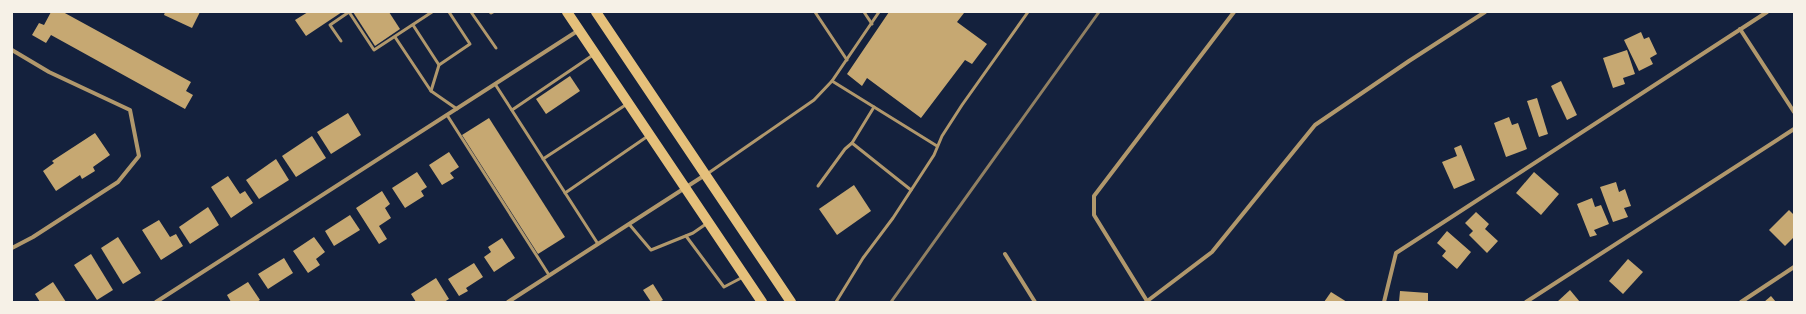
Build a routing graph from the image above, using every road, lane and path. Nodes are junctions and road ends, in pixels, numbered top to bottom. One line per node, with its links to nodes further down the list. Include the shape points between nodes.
1 (432, 12): 16 (lane)
2 (449, 12): 25 (lane, via 470,44)
3 (471, 12): 21 (lane)
4 (490, 12): 5 (lane)
5 (493, 12)
6 (567, 12): 18 (main road)
7 (596, 12): 40 (main road)
8 (815, 12): 24 (lane)
9 (864, 12): 15 (lane)
10 (879, 12): 15 (lane)
11 (1028, 12): 38 (lane, via 962,105)
12 (1234, 12): 60 (street, via 1094,196 1094,215)
13 (1485, 12): 60 (street, via 1315,125 1212,252)
14 (1767, 12): 17 (street)
15 (872, 24): 24 (lane)
16 (413, 25): 19 (lane); 25 (lane)
17 (1740, 29): 33 (street); 61 (street, via 1396,253)
18 (579, 30): 23 (main road); 27 (street)
19 (395, 37): 20 (lane, via 374,50 349,12 330,25); 28 (lane)
20 (341, 41)
21 (496, 48)
22 (12, 50): 49 (street, via 49,72 130,110 139,156 118,182)
23 (595, 54): 29 (main road); 32 (lane)
24 (847, 60): 26 (lane)
25 (439, 65): 28 (lane)
26 (832, 81): 30 (lane); 40 (lane, via 814,100)
27 (495, 84): 31 (street); 32 (lane)
28 (431, 91): 31 (lane)
29 (628, 103): 36 (main road); 39 (lane)
30 (874, 107): 37 (lane); 38 (lane)
31 (457, 109): 34 (street)
32 (512, 110): 39 (lane)
33 (1794, 112)
34 (447, 115): 52 (lane); 54 (street)
35 (1794, 129): 62 (street)
36 (650, 135): 42 (main road); 44 (lane)
37 (852, 143): 41 (lane); 43 (lane)
38 (937, 146): 43 (lane)
39 (543, 159): 44 (lane)
40 (705, 175): 42 (street); 57 (main road)
41 (818, 186)
42 (686, 188): 45 (main road); 46 (street)
43 (911, 190): 58 (lane, via 863,258)
44 (565, 193): 48 (lane)
45 (708, 222): 47 (lane); 53 (main road)
46 (629, 224): 47 (lane, via 650,250); 48 (street)
47 (686, 236): 53 (lane, via 724,287)
48 (598, 244): 52 (street)
49 (12, 248)
50 (1005, 254): 59 (street)
51 (1794, 267): 63 (street)
52 (549, 275): 55 (street)
53 (744, 276): 56 (main road)
54 (156, 302)
55 (508, 302)
56 (762, 302)
57 (791, 302)
58 (836, 302)
59 (1035, 302)
60 (1147, 302)
61 (1384, 302)
62 (1526, 302)
63 (1741, 302)

